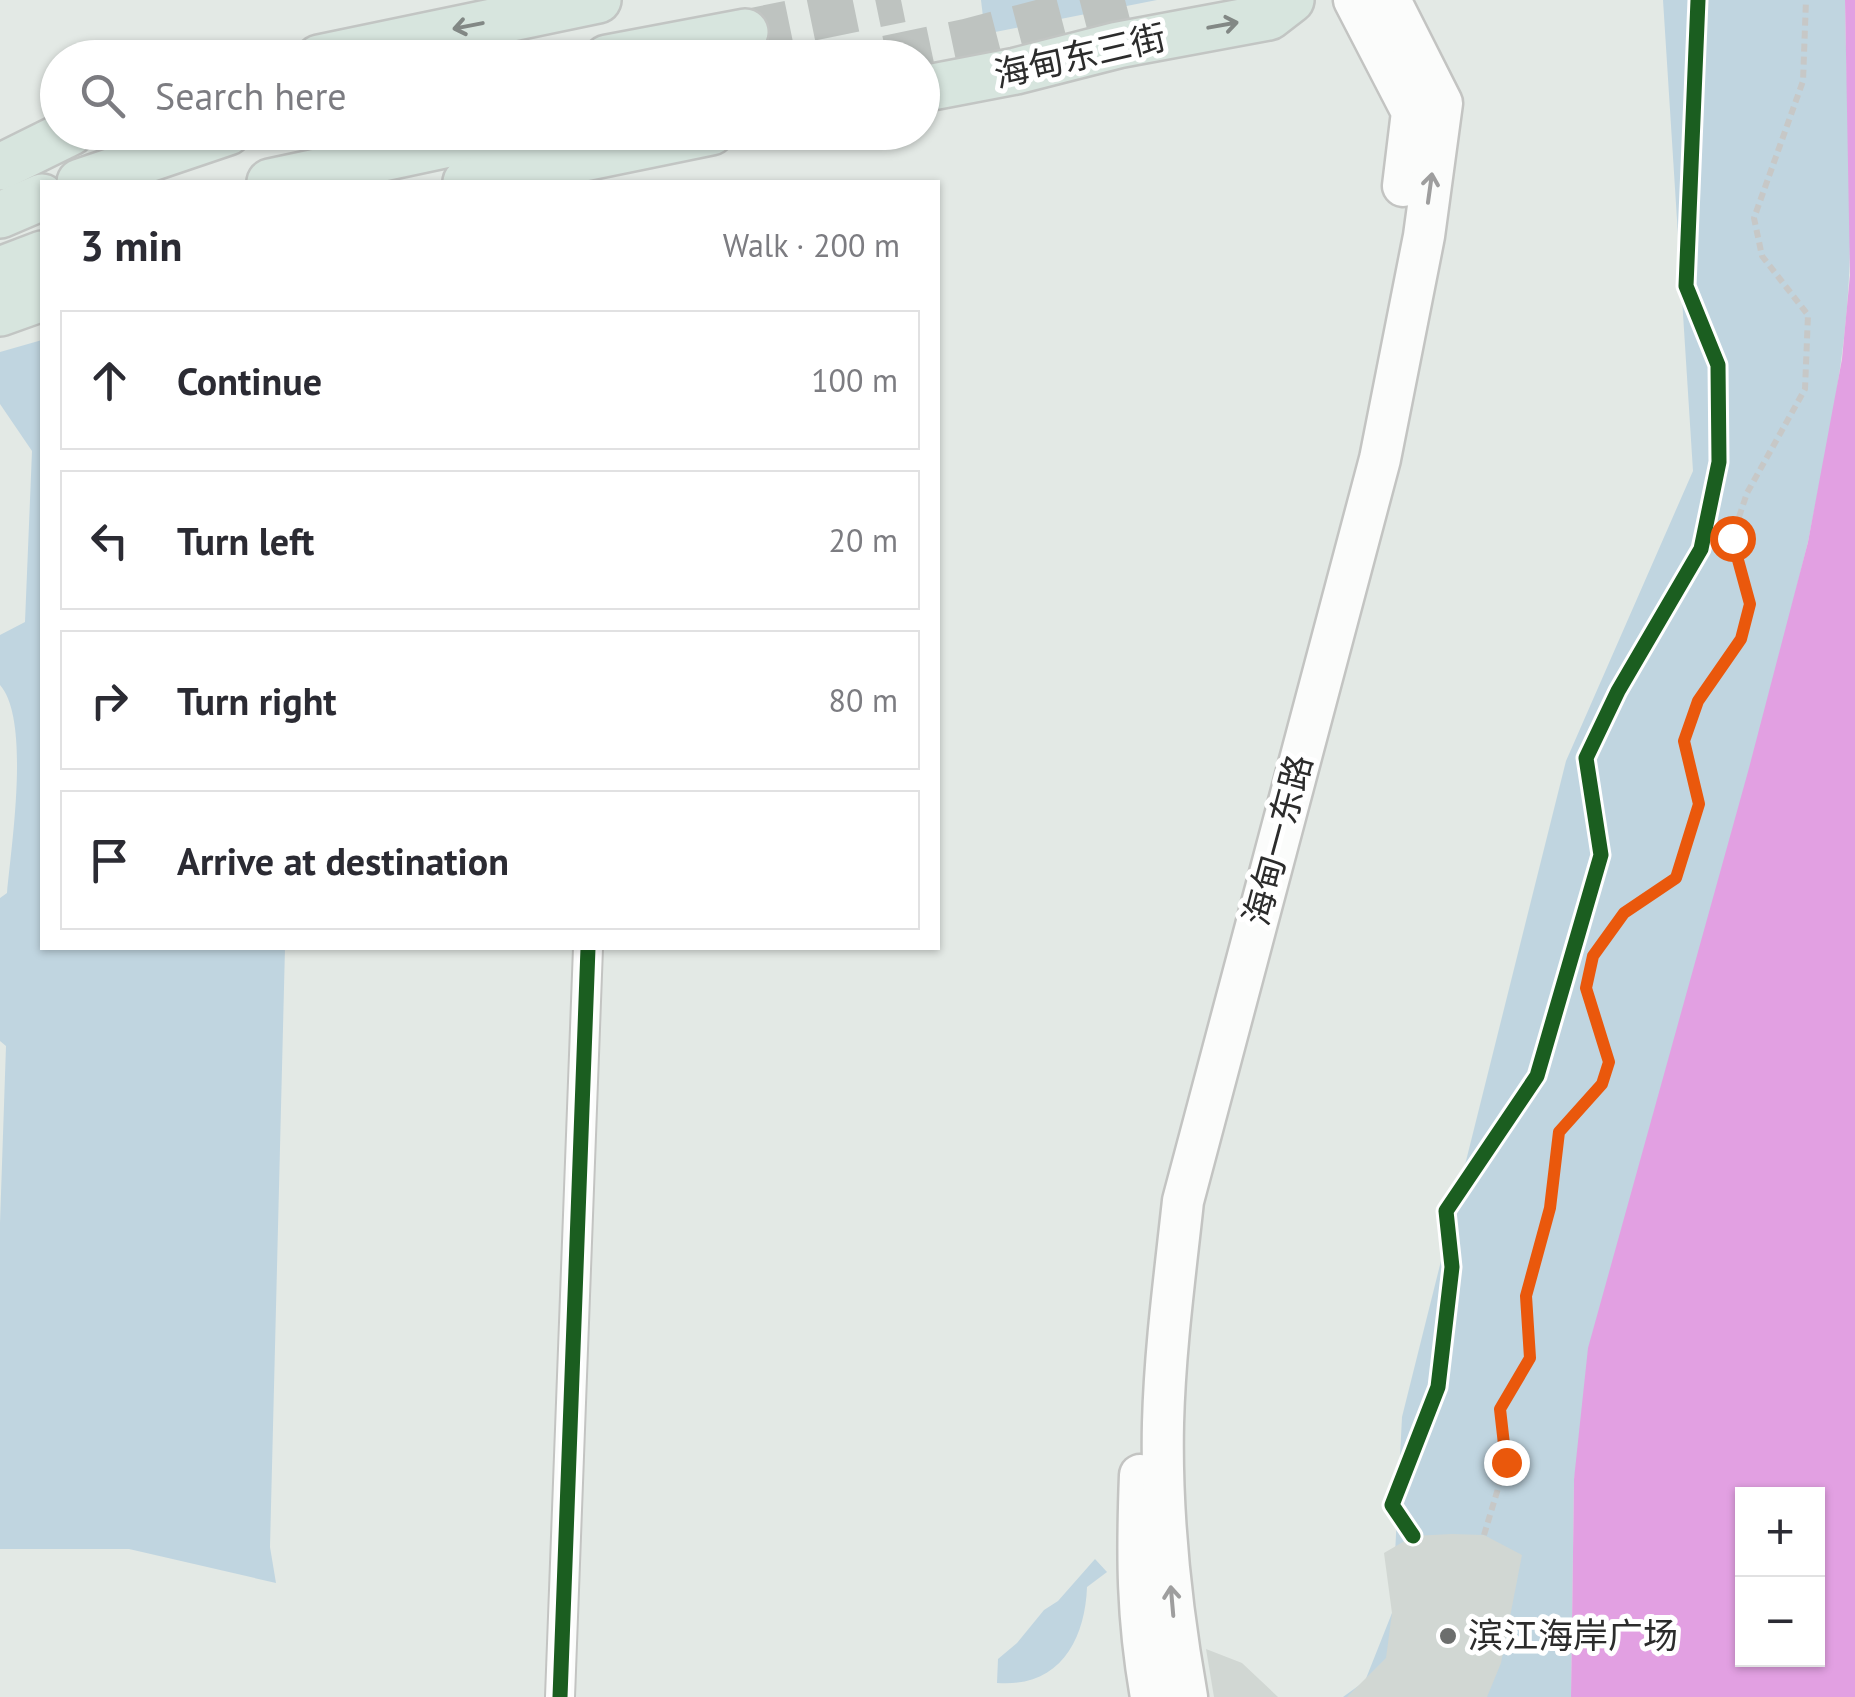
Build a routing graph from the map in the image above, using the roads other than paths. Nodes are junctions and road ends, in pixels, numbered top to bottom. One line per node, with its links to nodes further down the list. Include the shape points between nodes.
1 (598, 0): 6 (main road, one-way to 6)
2 (1291, 0): 8 (main road, 海甸东三街, one-way to 2, via 1269,17)
3 (1354, 0): 26 (main road, 海甸一东路, via 1412,112 1355,455 1164,1202 1141,1442 1138,1554 1140,1634)
4 (1390, 0): 27 (main road, 海甸一东路, one-way to 4, via 1175,1632 1163,1424 1183,1201 1380,460 1421,254 1442,103)
5 (745, 32): 7 (main road)
6 (406, 40)
7 (703, 40)
8 (940, 86)
9 (40, 147): 13 (main road)
10 (175, 150): 15 (main road)
11 (420, 150): 16 (main road)
12 (640, 150): 14 (main road)
13 (0, 167)
14 (542, 175): 17 (main road)
15 (86, 180)
16 (279, 180)
17 (488, 180)
18 (40, 197): 19 (main road)
19 (0, 214)
20 (40, 255): 21 (main road)
21 (0, 270)
22 (40, 299): 23 (main road)
23 (0, 312)
24 (588, 950): 25 (street)
25 (560, 1697)
26 (1152, 1697)
27 (1188, 1697)

